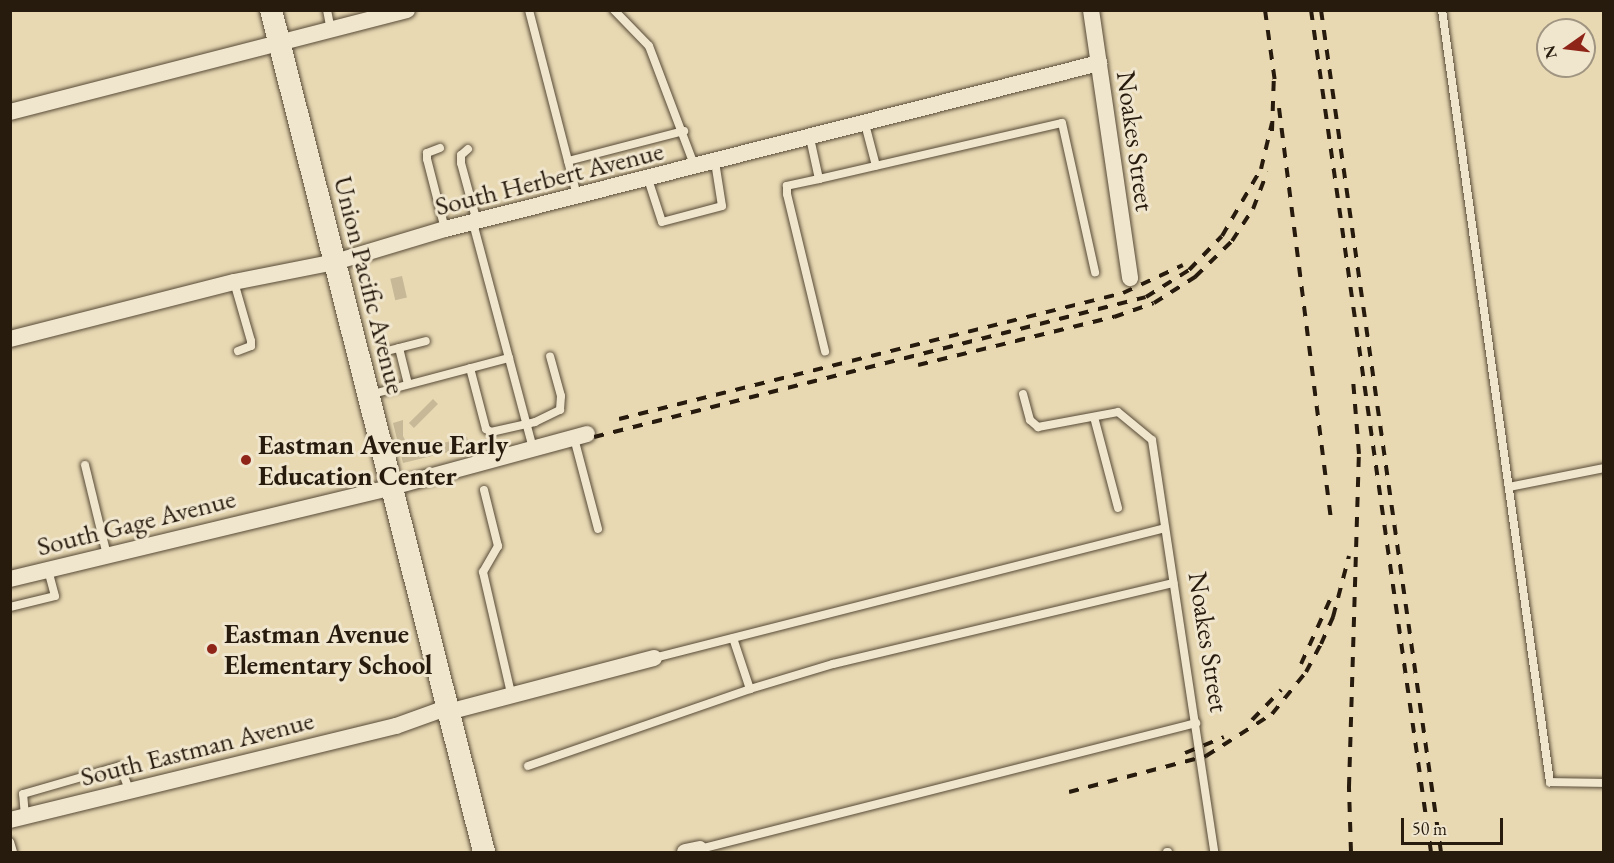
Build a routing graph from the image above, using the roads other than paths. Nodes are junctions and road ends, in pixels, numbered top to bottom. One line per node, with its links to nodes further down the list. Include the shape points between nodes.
1 (271, 10): 9 (street, Union Pacific Avenue)
2 (327, 10): 8 (lane)
3 (407, 10): 8 (street)
4 (529, 10): 17 (lane)
5 (614, 10): 13 (lane, via 649,46)
6 (1091, 10): 10 (street, Noakes Street)
7 (1442, 10): 49 (lane)
8 (332, 30): 9 (street)
9 (280, 43): 11 (street); 26 (street, Union Pacific Avenue)
10 (1099, 63): 12 (street, South Herbert Avenue); 28 (street, Noakes Street)
11 (10, 112)
12 (865, 124): 14 (street, South Herbert Avenue); 19 (lane)
13 (684, 131): 17 (lane); 20 (lane)
14 (810, 138): 18 (street, South Herbert Avenue); 22 (lane)
15 (440, 148): 25 (lane, via 428,153 427,159)
16 (468, 149): 24 (lane, via 461,154 461,163)
17 (568, 161): 23 (lane)
18 (716, 162): 20 (street, South Herbert Avenue); 21 (lane, via 722,206 662,222)
19 (876, 166): 22 (lane); 27 (lane, via 1062,123)
20 (695, 167): 21 (street, South Herbert Avenue)
21 (648, 179): 23 (street, South Herbert Avenue)
22 (819, 179): 35 (lane, via 787,186 787,194)
23 (577, 197): 24 (street, South Herbert Avenue)
24 (475, 222): 25 (street, South Herbert Avenue); 37 (lane)
25 (445, 229): 26 (street, South Herbert Avenue)
26 (335, 262): 29 (street, South Herbert Avenue); 41 (street, Union Pacific Avenue)
27 (1095, 272)
28 (1130, 278)
29 (234, 282): 30 (street, South Herbert Avenue); 33 (lane, via 251,341 251,346)
30 (10, 339)
31 (426, 341): 32 (lane)
32 (399, 348): 34 (lane); 39 (lane)
33 (238, 351)
34 (387, 351)
35 (825, 351)
36 (550, 356): 43 (lane, via 561,396 560,410)
37 (509, 358): 38 (lane); 43 (lane)
38 (470, 368): 39 (lane); 43 (lane, via 486,429 491,432)
39 (408, 384): 41 (lane)
40 (1023, 394): 42 (lane, via 1030,420 1038,427)
41 (369, 395): 48 (street, Union Pacific Avenue)
42 (1094, 417): 51 (lane); 52 (lane, Noakes Street, via 1118,412 1152,440)
43 (526, 424): 45 (lane)
44 (580, 436): 45 (street, South Gage Avenue); 53 (lane)
45 (532, 448): 48 (street, South Gage Avenue)
46 (85, 465): 54 (lane)
47 (1604, 468): 49 (lane)
48 (392, 487): 54 (street, South Gage Avenue); 63 (street, Union Pacific Avenue)
49 (1509, 487): 66 (lane, via 1550,782)
50 (484, 490): 62 (lane, via 498,546 483,572)
51 (1118, 508)
52 (1165, 528): 57 (lane, Noakes Street); 59 (lane)
53 (598, 529)
54 (107, 555): 55 (street, South Gage Avenue)
55 (48, 570): 56 (street, South Gage Avenue); 58 (lane, via 55,596)
56 (10, 579)
57 (1174, 583): 61 (lane, via 833,664); 64 (lane, Noakes Street)
58 (10, 608)
59 (733, 638): 60 (lane); 61 (lane)
60 (654, 658): 62 (street, South Eastman Avenue)
61 (750, 689): 65 (lane)
62 (511, 693): 63 (street, South Eastman Avenue)
63 (448, 712): 67 (street, South Eastman Avenue, via 440,719 416,725 396,726); 72 (street, Union Pacific Avenue)
64 (1196, 723): 70 (lane); 73 (lane, Noakes Street)
65 (528, 766)
66 (1604, 783)
67 (129, 790): 68 (street, South Eastman Avenue); 68 (lane, via 120,766 23,795)
68 (18, 818)
69 (10, 842): 71 (lane)
70 (693, 850)
71 (13, 852)
72 (484, 852)
73 (1214, 852)

